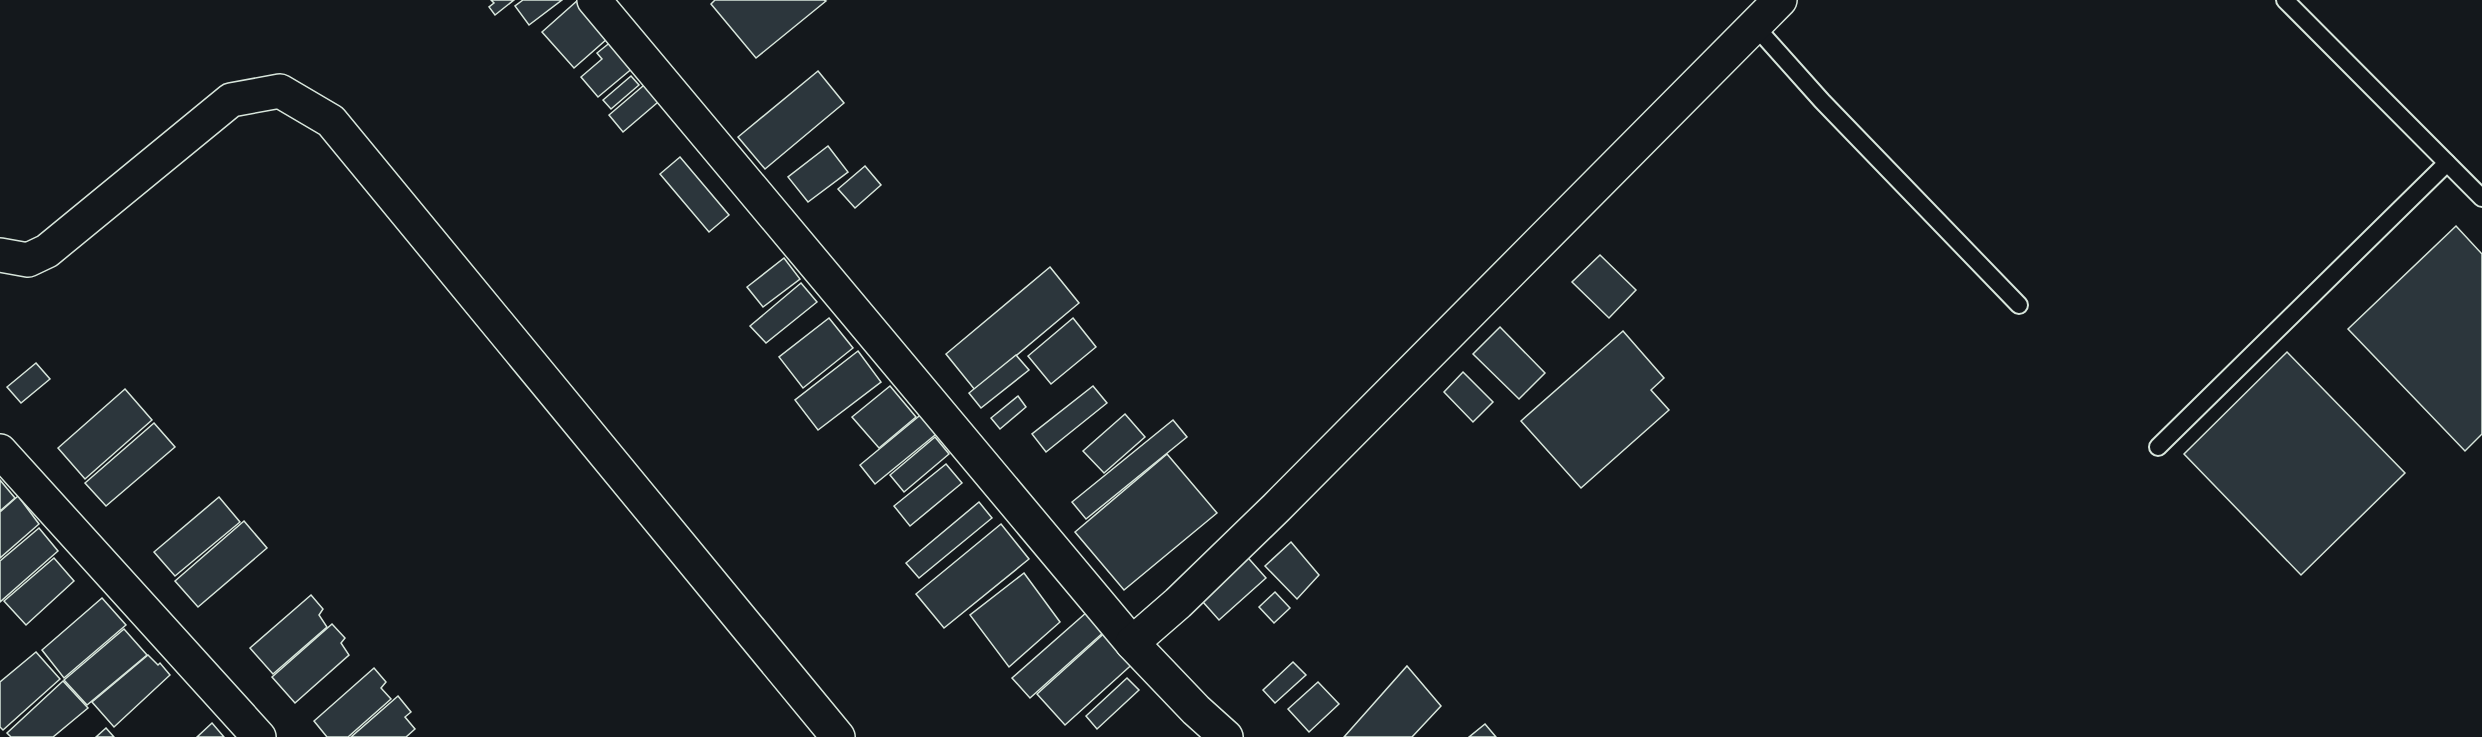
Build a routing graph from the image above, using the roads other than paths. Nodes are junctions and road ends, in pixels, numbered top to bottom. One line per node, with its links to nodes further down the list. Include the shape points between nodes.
1 (594, 0): 11 (street)
2 (1780, 0): 4 (street)
3 (2285, 0): 5 (lane)
4 (1755, 26): 8 (lane); 11 (street, via 1276,508)
5 (2447, 163): 6 (lane); 9 (lane)
6 (2482, 198)
7 (0, 255): 13 (street, via 28,260 47,251 231,100 280,90 331,122)
8 (2019, 305)
9 (2158, 447)
10 (0, 451): 12 (street)
11 (1132, 643): 14 (street)
12 (259, 737)
13 (838, 737)
14 (1226, 737)

